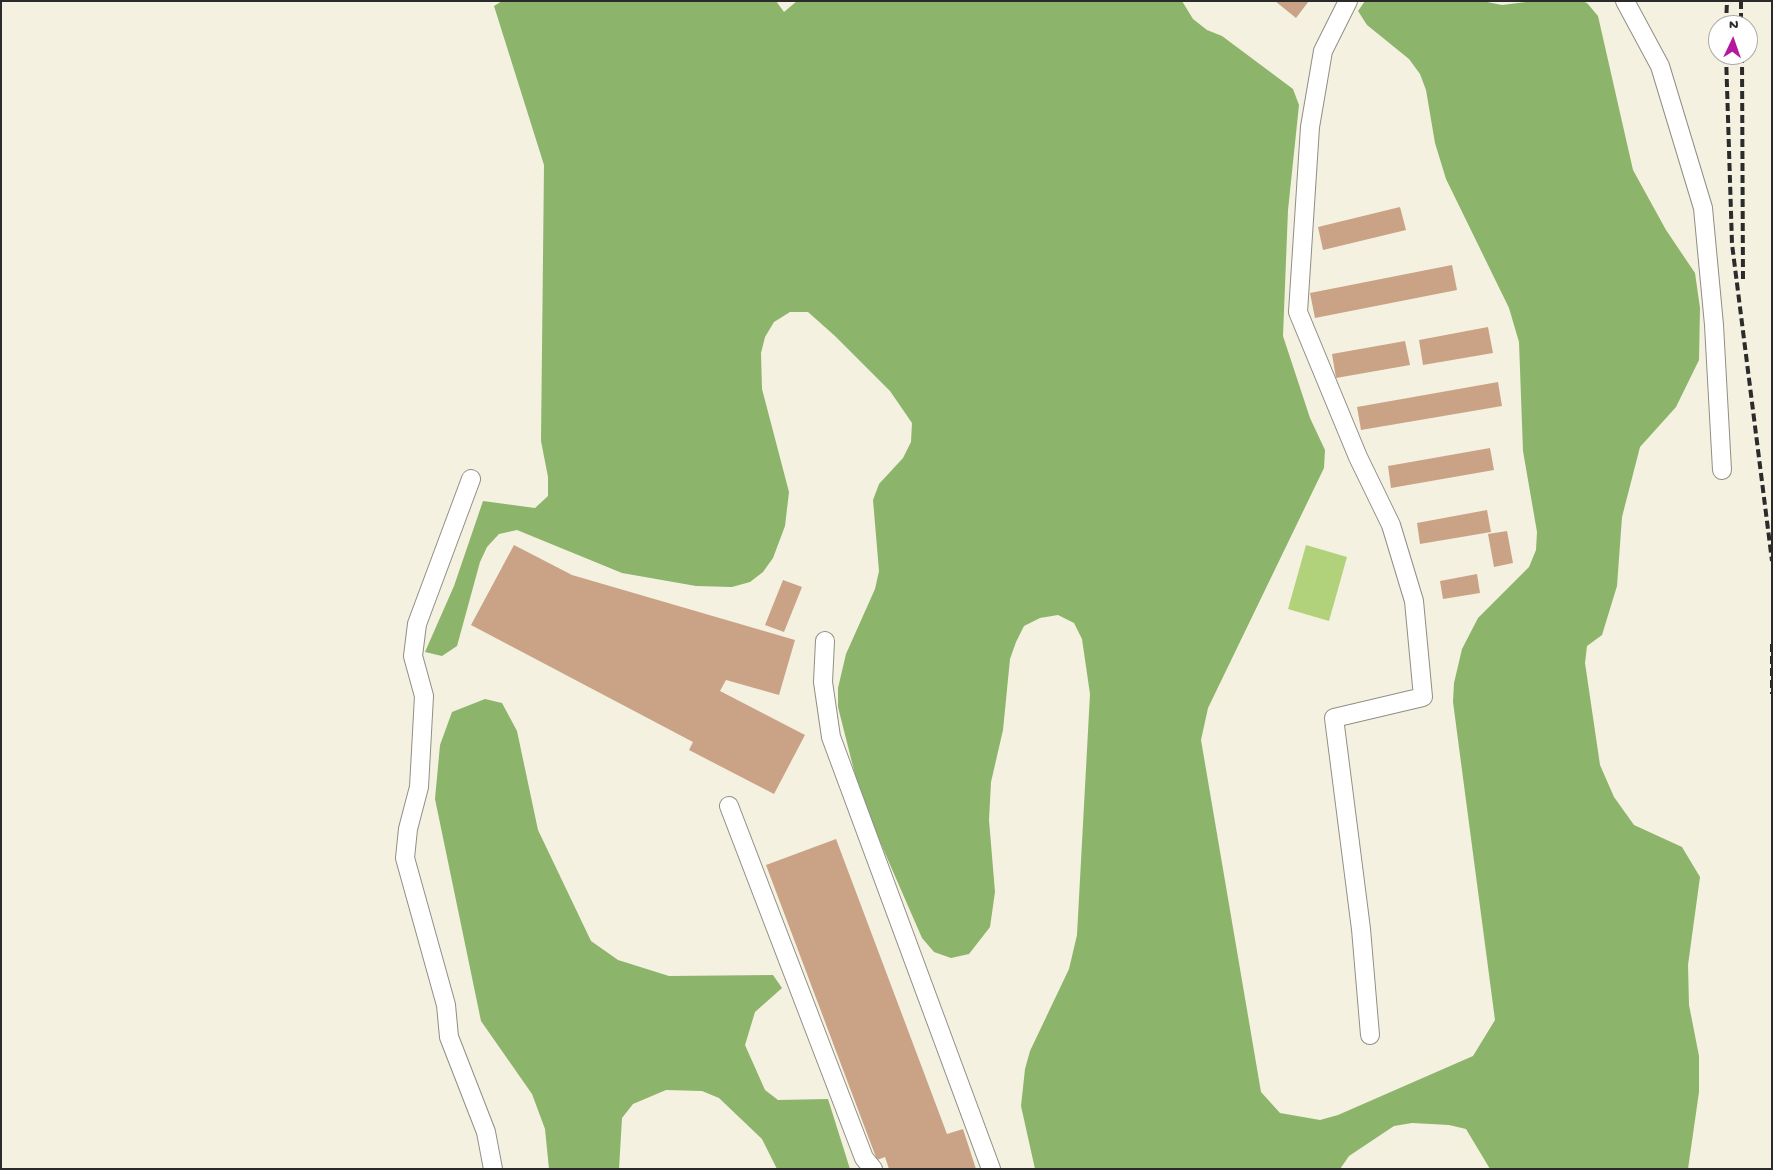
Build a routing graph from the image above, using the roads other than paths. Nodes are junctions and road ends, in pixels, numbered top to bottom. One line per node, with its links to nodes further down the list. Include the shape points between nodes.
1 (1348, 1): 7 (street, via 1323,51 1310,127 1298,312 1358,458 1391,525 1414,601 1423,697 1334,718 1361,929)
2 (1625, 1): 3 (street, via 1660,66 1704,208)
3 (1722, 470)
4 (471, 479): 8 (street, via 417,624 413,656 424,705 419,787 408,829 405,858 446,1006 449,1037 486,1132)
5 (825, 641): 10 (street, via 823,682 831,737)
6 (728, 806): 9 (street, via 864,1158)
7 (1370, 1035)
8 (493, 1169)
9 (873, 1169)
10 (991, 1169)

